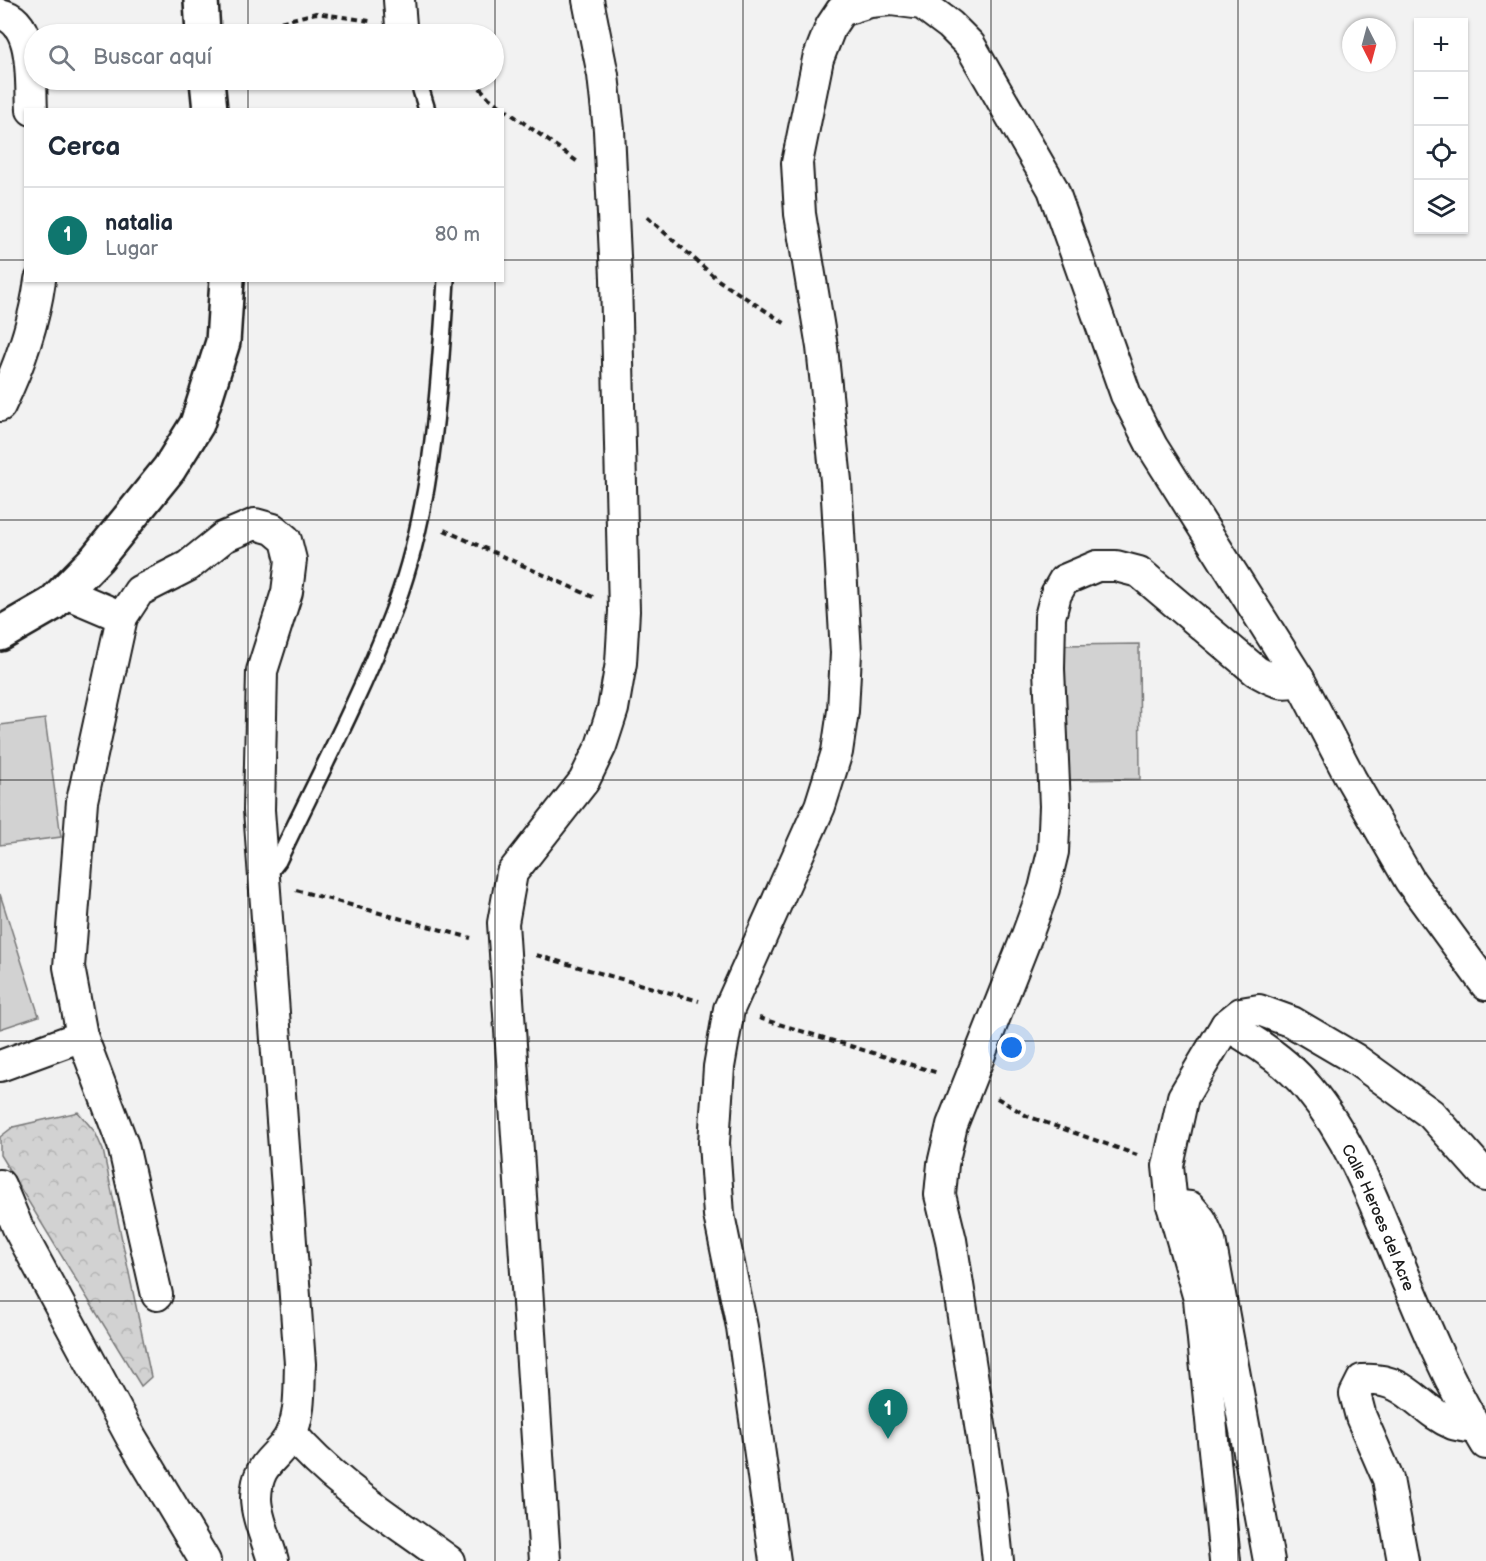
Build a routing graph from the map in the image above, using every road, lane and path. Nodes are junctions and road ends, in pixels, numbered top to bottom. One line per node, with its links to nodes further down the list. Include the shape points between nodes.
1 (201, 0): 6 (street)
2 (588, 0): 21 (street, via 609,130)
3 (838, 6): 24 (street, via 891,0 922,4 970,45 1053,189 1126,395 1152,446); 40 (street, via 818,59 797,163 800,214 822,347 836,481 846,652 843,711 837,752 820,806 729,1009 719,1067 714,1143 719,1215 742,1327)
4 (0, 14): 8 (street, via 8,16)
5 (402, 20): 7 (path, via 316,13)
6 (202, 24)
7 (275, 24)
8 (24, 34)
9 (31, 90): 12 (street)
10 (208, 90): 13 (street)
11 (421, 90): 14 (lane)
12 (32, 108)
13 (210, 108)
14 (426, 108)
15 (40, 282): 18 (street, via 27,338)
16 (227, 282): 20 (street, via 222,342 197,424 148,496)
17 (446, 282): 19 (lane, via 432,448)
18 (0, 406)
19 (420, 520): 21 (path); 25 (lane, via 392,616 278,861)
20 (63, 592): 22 (street); 23 (street, via 52,604)
21 (624, 611): 39 (street, via 621,663 601,746 584,781 512,873 503,924)
22 (122, 617): 25 (street, via 139,591 188,566 224,537 255,525 273,529 285,540 291,560 286,592 262,671 259,810); 28 (street, via 82,801 69,967)
23 (0, 634)
24 (1299, 679): 26 (street, via 1410,881); 41 (street, via 1289,684 1276,682 1256,671 1139,572 1097,566 1064,580 1056,594 1050,617 1049,658 1053,852 1026,938 952,1125 940,1195 991,1496)
25 (263, 881): 34 (street, via 299,1334 298,1404)
26 (1486, 985)
27 (1226, 1025): 30 (street, via 1240,1013 1259,1010 1292,1022 1355,1059 1431,1114); 32 (street, via 1183,1097 1168,1166); 35 (street, Calle Heroes del Acre, via 1308,1087 1332,1120 1368,1188 1430,1337)
28 (82, 1036): 29 (street); 33 (street, via 123,1145)
29 (0, 1066)
30 (1486, 1176)
31 (0, 1185): 36 (street, via 18,1228 131,1437)
32 (1172, 1204): 42 (street, via 1199,1299); 43 (street, via 1190,1207 1210,1240)
33 (157, 1295)
34 (291, 1433): 37 (street, via 264,1465 258,1480 256,1501); 38 (street, via 335,1478)
35 (1481, 1436): 44 (street, via 1454,1424 1381,1378 1362,1380 1354,1394 1388,1479)
36 (205, 1561)
37 (273, 1561)
38 (449, 1561)
39 (545, 1561)
40 (775, 1561)
41 (998, 1561)
42 (1225, 1561)
43 (1269, 1561)
44 (1402, 1561)

